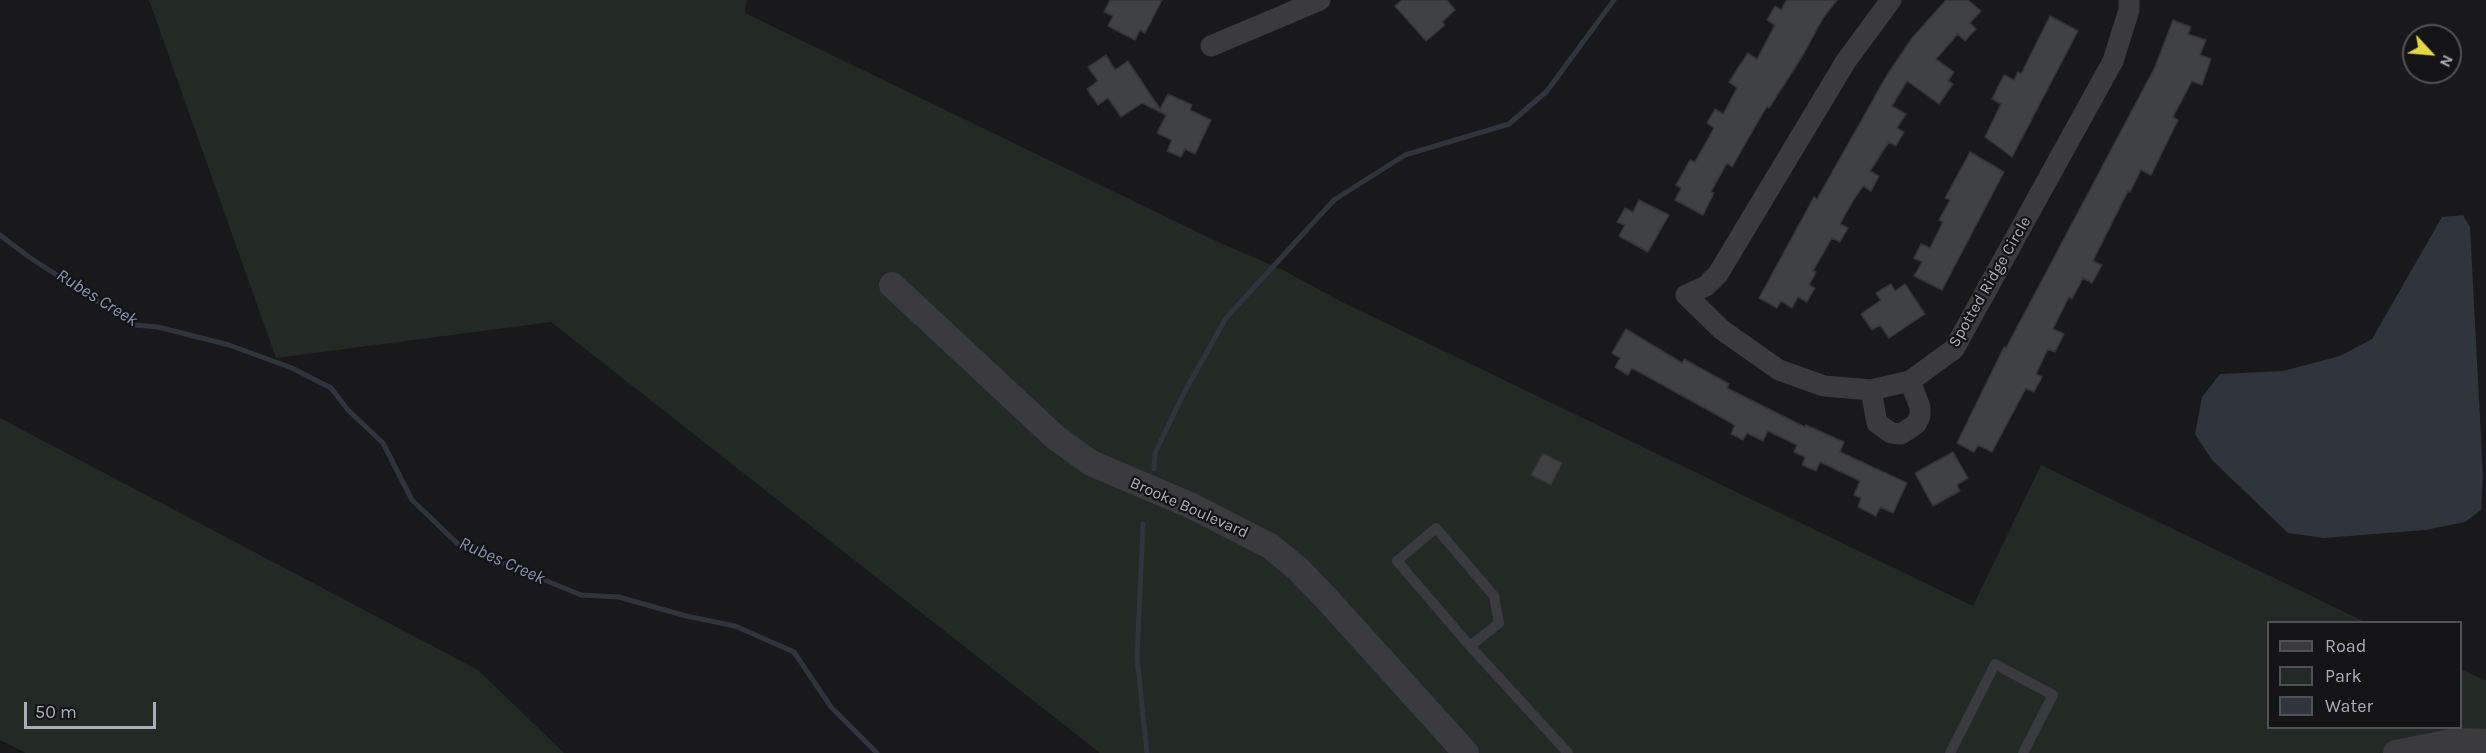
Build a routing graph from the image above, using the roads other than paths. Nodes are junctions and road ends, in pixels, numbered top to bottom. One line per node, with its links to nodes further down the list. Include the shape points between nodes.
1 (1320, 0): 4 (street)
2 (1891, 0): 7 (street, Spotted Ridge Circle, via 1846,62 1718,274 1686,295 1722,330 1779,370 1824,386)
3 (2129, 0): 6 (street, Spotted Ridge Circle, via 2113,61 1954,349)
4 (1212, 45)
5 (892, 285): 10 (street, Brooke Boulevard, via 1055,437 1091,463 1192,506 1270,546 1326,598)
6 (1910, 381): 7 (street, Spotted Ridge Circle); 7 (street, via 1920,416 1916,424 1900,434 1877,423)
7 (1871, 390)
8 (1470, 646): 8 (lane, via 1397,561 1436,528 1494,596 1499,622); 11 (lane)
9 (2486, 742): 14 (street, via 2456,741)
10 (1466, 753)
11 (1568, 753)
12 (1950, 753): 13 (lane, via 1995,664 2053,695)
13 (2023, 753)
14 (2396, 753)

